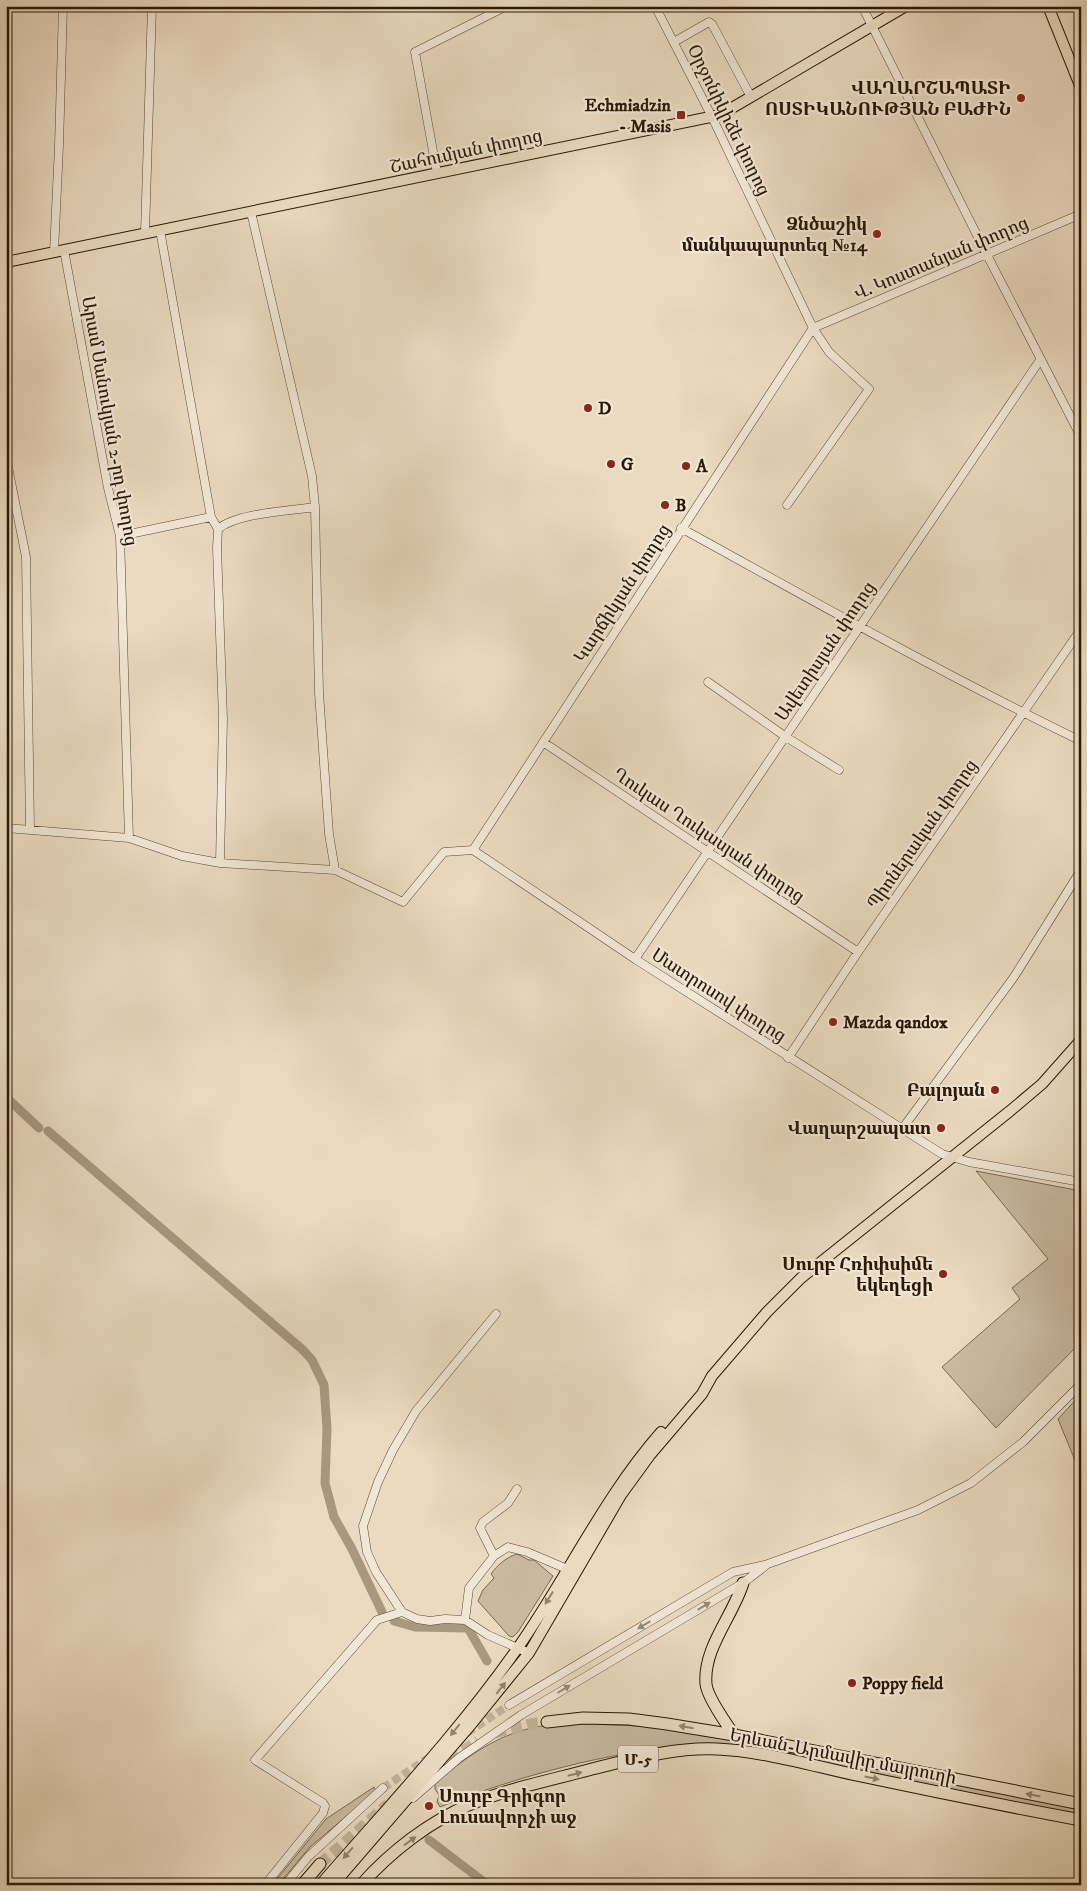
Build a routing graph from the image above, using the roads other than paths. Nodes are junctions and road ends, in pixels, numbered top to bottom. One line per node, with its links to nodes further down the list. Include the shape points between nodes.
1 (63, 6): 19 (street, Արամ Մանուկյան 2-րդ փողոց)
2 (152, 6): 18 (street)
3 (507, 6): 14 (street, via 415,52)
4 (665, 6): 8 (street)
5 (862, 6): 9 (street)
6 (906, 6): 9 (main road, Շահումյան փողոց)
7 (1048, 6): 11 (main road)
8 (656, 8): 10 (street, Օրջոնիկիձե փողոց)
9 (872, 26): 12 (main road, Շահումյան փողոց); 20 (street)
10 (674, 42): 12 (street, via 709,22 712,24); 13 (street, Օրջոնիկիձե փողոց)
11 (1081, 88)
12 (751, 97): 13 (main road, Շահումյան փողոց)
13 (712, 117): 14 (main road, Շահումյան փողոց); 22 (street, Օրջոնիկիձե փողոց)
14 (437, 173): 15 (main road, Շահումյան փողոց)
15 (250, 212): 17 (main road, Շահումյան փողոց); 27 (street, via 312,476)
16 (1081, 214): 20 (street, Վ. Կոստանյան փողոց)
17 (160, 230): 18 (main road, Շահումյան փողոց); 28 (street)
18 (145, 234): 19 (main road, Շահումյան փողոց)
19 (59, 251): 21 (main road, Շահումյան փողոց); 31 (street, Արամ Մանուկյան 2-րդ փողոց)
20 (986, 256): 22 (street, Վ. Կոստանյան փողոց); 23 (street)
21 (6, 262)
22 (813, 328): 26 (street, Օրջոնիկիձե փողոց, via 829,352 869,389); 29 (street, Կարճիկյան փողոց)
23 (1040, 360): 24 (street); 32 (street, Ավետիսյան փողոց)
24 (1081, 437)
25 (6, 456): 41 (street, via 26,557)
26 (787, 505)
27 (315, 507): 30 (street, via 255,516 225,523); 46 (street, via 319,693 329,834)
28 (211, 516): 30 (street); 31 (street)
29 (682, 528): 32 (street); 38 (street, Կարճիկյան փողոց)
30 (218, 529): 45 (street, via 223,719)
31 (120, 536): 42 (street, Արամ Մանուկյան 2-րդ փողոց)
32 (860, 627): 35 (street); 36 (street, Ավետիսյան փողոց)
33 (1081, 629): 35 (street, Պիոներական փողոց)
34 (708, 682): 36 (street)
35 (1024, 713): 37 (street); 48 (street, Պիոներական փողոց)
36 (786, 737): 39 (street); 44 (street, Ավետիսյան փողոց)
37 (1081, 741)
38 (542, 742): 43 (street, Կարճիկյան փողոց); 44 (street, Ղուկաս Ղուկասյան փողոց)
39 (839, 770)
40 (6, 828): 41 (street)
41 (30, 830): 42 (street)
42 (129, 838): 45 (street, via 182,856)
43 (473, 850): 46 (street, via 444,852 403,902); 49 (street, Մատրոսով փողոց)
44 (706, 852): 48 (street, Ղուկաս Ղուկասյան փողոց); 49 (street, Ավետիսյան փողոց)
45 (220, 863): 46 (street)
46 (335, 870)
47 (1081, 870): 52 (street, via 1014,977)
48 (858, 952): 51 (street, Պիոներական փողոց)
49 (635, 959): 51 (street, Մատրոսով փողոց)
50 (1081, 1040): 53 (main road, via 1042,1084)
51 (788, 1058): 52 (street, Մատրոսով փողոց)
52 (902, 1129): 53 (street, Մատրոսով փողոց, via 942,1154)
53 (953, 1157): 54 (street, Մատրոսով փողոց); 56 (main road, via 801,1278)
54 (1081, 1182)
55 (496, 1314): 63 (street, via 416,1411 389,1458 363,1526 367,1552 376,1572)
56 (712, 1376): 61 (main road, via 643,1452); 66 (main road, via 702,1394 621,1495)
57 (1081, 1384): 60 (street, via 1023,1442 971,1483 918,1510)
58 (517, 1489): 59 (street, via 508,1503 480,1528)
59 (494, 1556): 61 (street, via 508,1547); 64 (street, via 469,1588)
60 (765, 1565): 62 (street); 67 (street, one-way to 67, via 733,1572)
61 (567, 1569): 65 (main road, one-way to 65)
62 (743, 1583): 69 (highway, via 709,1658 706,1684); 72 (street, one-way to 62, via 459,1758 521,1714)
63 (402, 1612): 64 (street, via 430,1621); 75 (street, via 377,1620 255,1760 326,1806 323,1814)
64 (465, 1620): 65 (street, via 488,1635)
65 (518, 1648): 66 (street); 78 (main road, one-way to 78, via 446,1740)
66 (529, 1653): 72 (main road, one-way to 66)
67 (509, 1706)
68 (547, 1722): 69 (highway, Երևան-Արմավիր մայրուղի / Մ-5, one-way to 68, via 628,1719 583,1718)
69 (734, 1735): 71 (highway, Երևան-Արմավիր մայրուղի / Մ-5, one-way to 69)
70 (383, 1788): 76 (street, via 308,1857)
71 (1081, 1804)
72 (398, 1810): 79 (main road)
73 (1081, 1820): 80 (highway, Երևան-Արմավիր մայրուղի / Մ-5, one-way to 73, via 396,1851 437,1822 470,1805 549,1780 680,1750 755,1753)
74 (320, 1864): 77 (highway)
75 (265, 1885)
76 (285, 1885)
77 (302, 1885)
78 (320, 1885)
79 (333, 1885)
80 (360, 1885)

